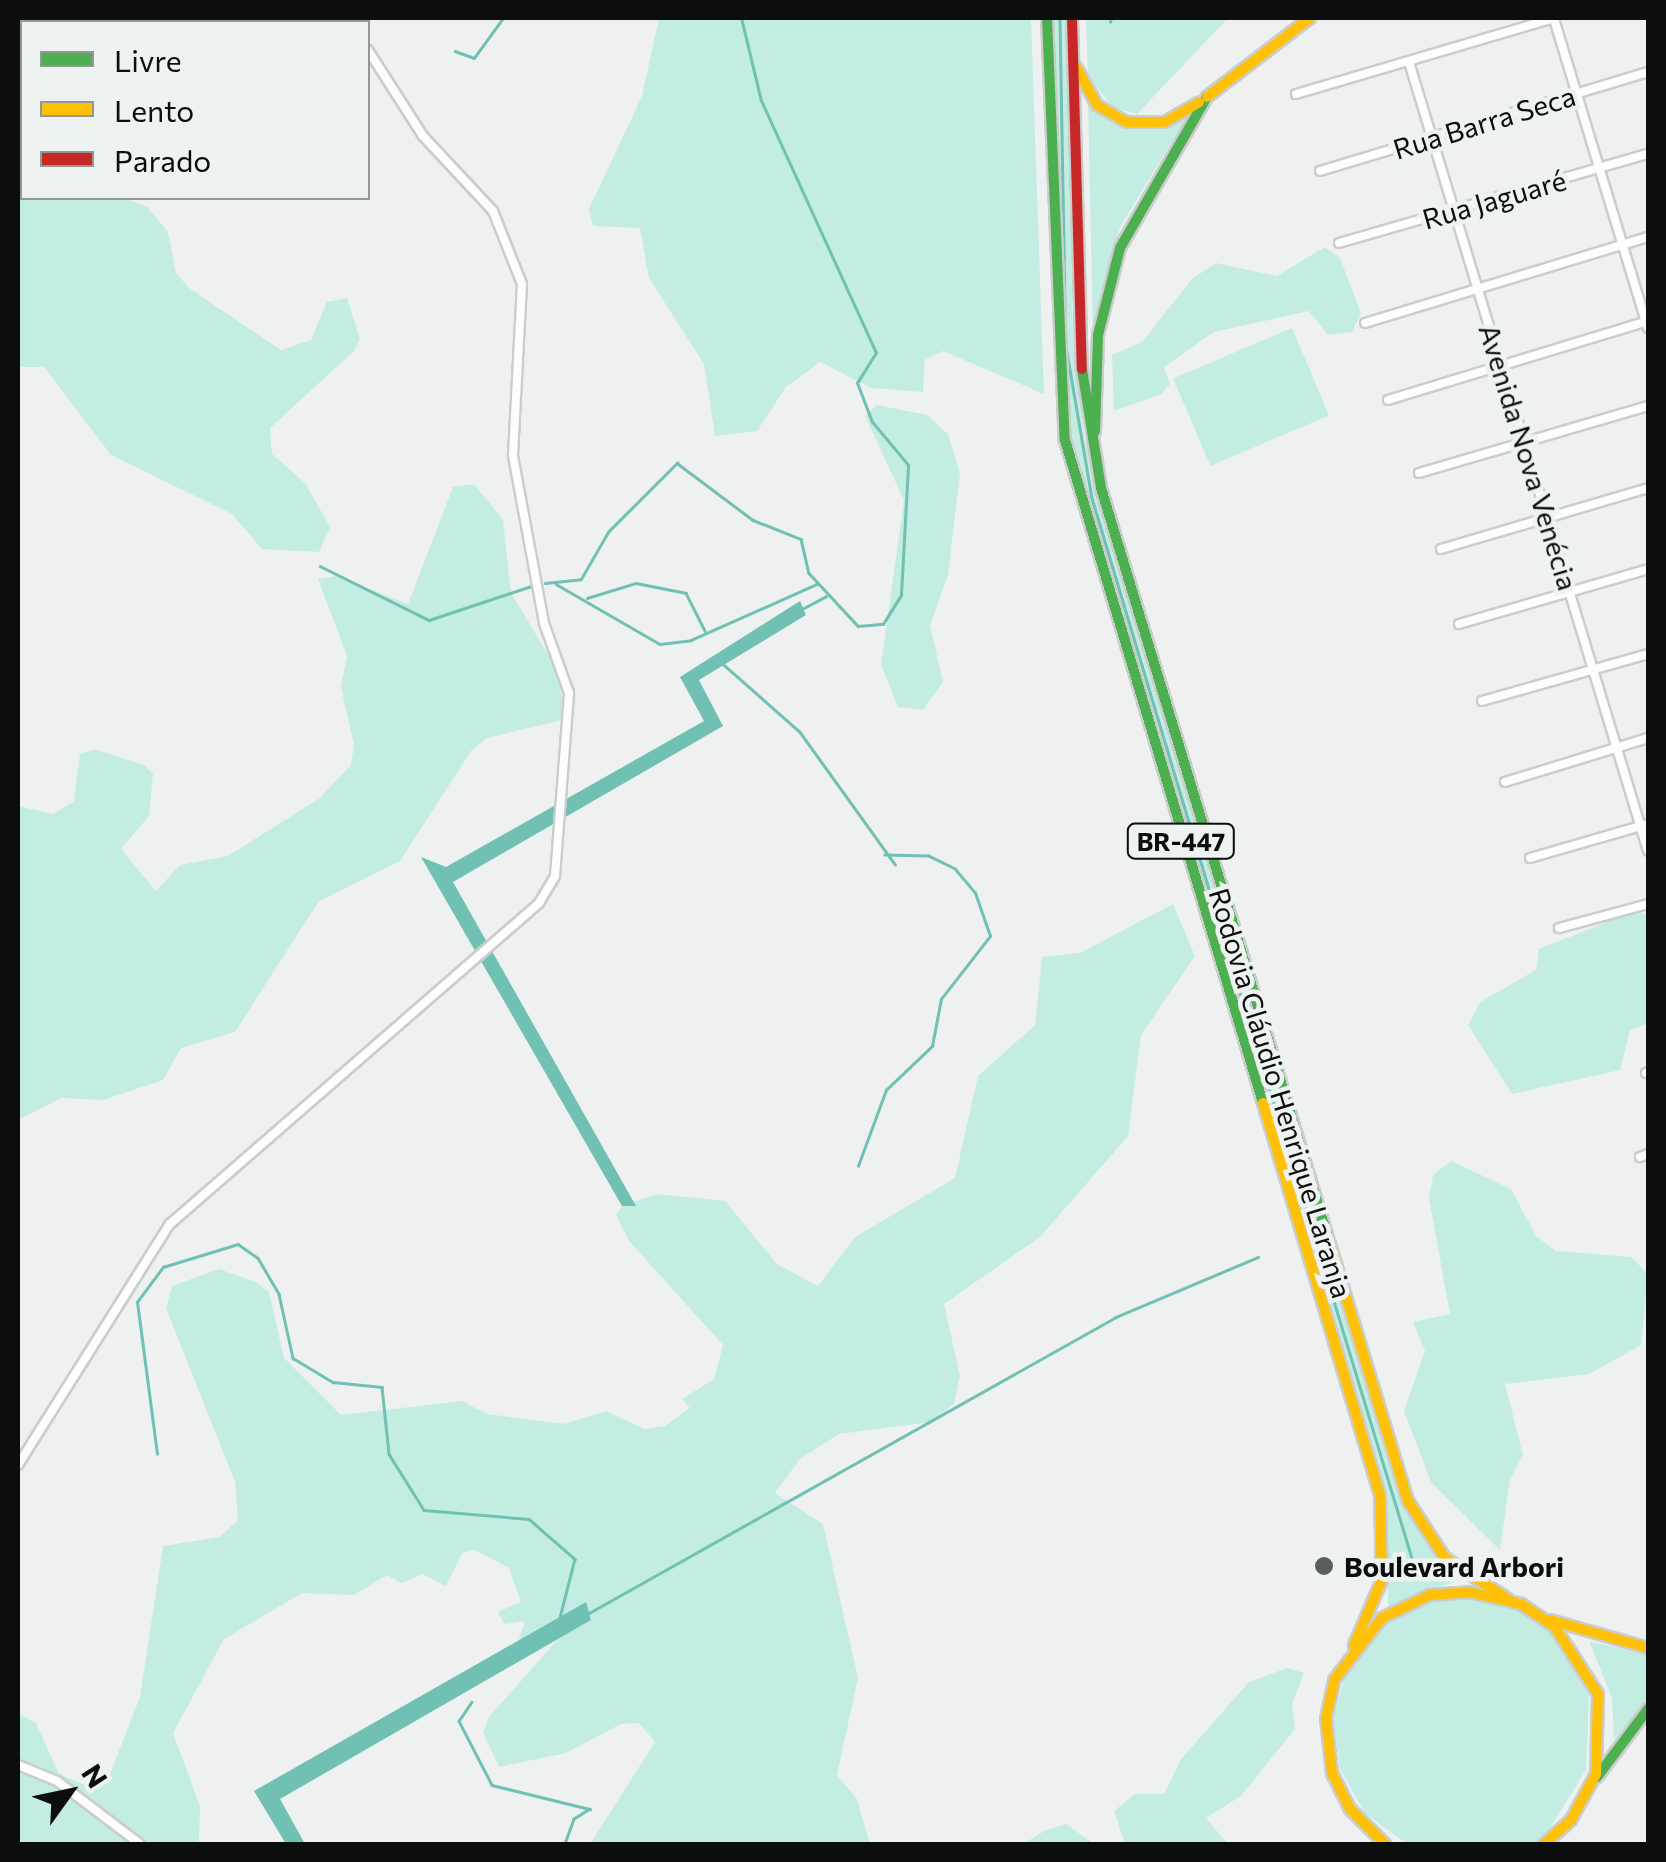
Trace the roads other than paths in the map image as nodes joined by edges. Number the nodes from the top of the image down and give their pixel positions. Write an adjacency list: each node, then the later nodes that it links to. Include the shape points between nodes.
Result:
1 (1047, 18): 49 (main road, Rodovia Cláudio Henrique Laranja / BR-447, via 1055,358 1068,454 1380,1496 1384,1566)
2 (1072, 18): 6 (main road, Rodovia Cláudio Henrique Laranja / BR-447)
3 (1310, 18): 11 (main road)
4 (1556, 18): 7 (street); 10 (street)
5 (370, 53): 46 (street, via 423,136 493,211 522,284 514,455 569,726 551,887 170,1224)
6 (1073, 58): 11 (main road, via 1091,98 1127,122 1165,122); 29 (main road, Rodovia Cláudio Henrique Laranja / BR-447, via 1082,383)
7 (1409, 62): 9 (street); 12 (street, Avenida Nova Venécia)
8 (1648, 72): 10 (street, Rua Barra Seca)
9 (1296, 94)
10 (1576, 94): 12 (street, Rua Barra Seca); 14 (street)
11 (1206, 97): 29 (main road, via 1147,187 1107,291 1094,402)
12 (1432, 138): 15 (street, Rua Barra Seca); 16 (street, Avenida Nova Venécia)
13 (1648, 154): 14 (street, Rua Jaguaré)
14 (1599, 168): 16 (street, Rua Jaguaré); 19 (street)
15 (1320, 171)
16 (1455, 210): 18 (street, Rua Jaguaré); 20 (street, Avenida Nova Venécia)
17 (1648, 237): 19 (street)
18 (1339, 243)
19 (1623, 245): 20 (street); 22 (street)
20 (1479, 290): 21 (street); 23 (street, Avenida Nova Venécia)
21 (1365, 322)
22 (1648, 324): 23 (street)
23 (1504, 366): 24 (street); 26 (street, Avenida Nova Venécia)
24 (1388, 400)
25 (1648, 406): 26 (street)
26 (1526, 442): 27 (street); 30 (street, Avenida Nova Venécia)
27 (1420, 473)
28 (1648, 488): 30 (street)
29 (1108, 513): 47 (main road, Rodovia Cláudio Henrique Laranja / BR-447, via 1408,1501 1446,1558)
30 (1548, 518): 31 (street); 33 (street, Avenida Nova Venécia)
31 (1441, 550)
32 (1648, 569): 33 (street)
33 (1569, 592): 34 (street); 36 (street, Avenida Nova Venécia)
34 (1459, 624)
35 (1648, 654): 36 (street)
36 (1593, 670): 37 (street); 39 (street, Avenida Nova Venécia)
37 (1482, 701)
38 (1648, 738): 39 (street)
39 (1617, 748): 40 (street); 41 (street, Avenida Nova Venécia)
40 (1504, 782)
41 (1644, 825): 42 (street, Avenida Nova Venécia); 43 (street)
42 (1648, 851)
43 (1530, 858)
44 (1648, 904): 45 (street)
45 (1560, 928)
46 (18, 1465)
47 (1508, 1599): 48 (main road, BR-447); 49 (main road, BR-447, via 1456,1592 1417,1599)
48 (1544, 1617): 50 (main road); 53 (main road, BR-447, via 1573,1645 1598,1694 1603,1734)
49 (1354, 1645): 56 (main road, BR-447, via 1330,1692 1326,1746 1343,1798)
50 (1648, 1648)
51 (1648, 1709): 53 (main road)
52 (18, 1766): 55 (street, via 72,1791)
53 (1592, 1786): 54 (main road, BR-447)
54 (1555, 1840): 57 (main road, BR-447)
55 (140, 1844)
56 (1385, 1844)
57 (1544, 1844)

